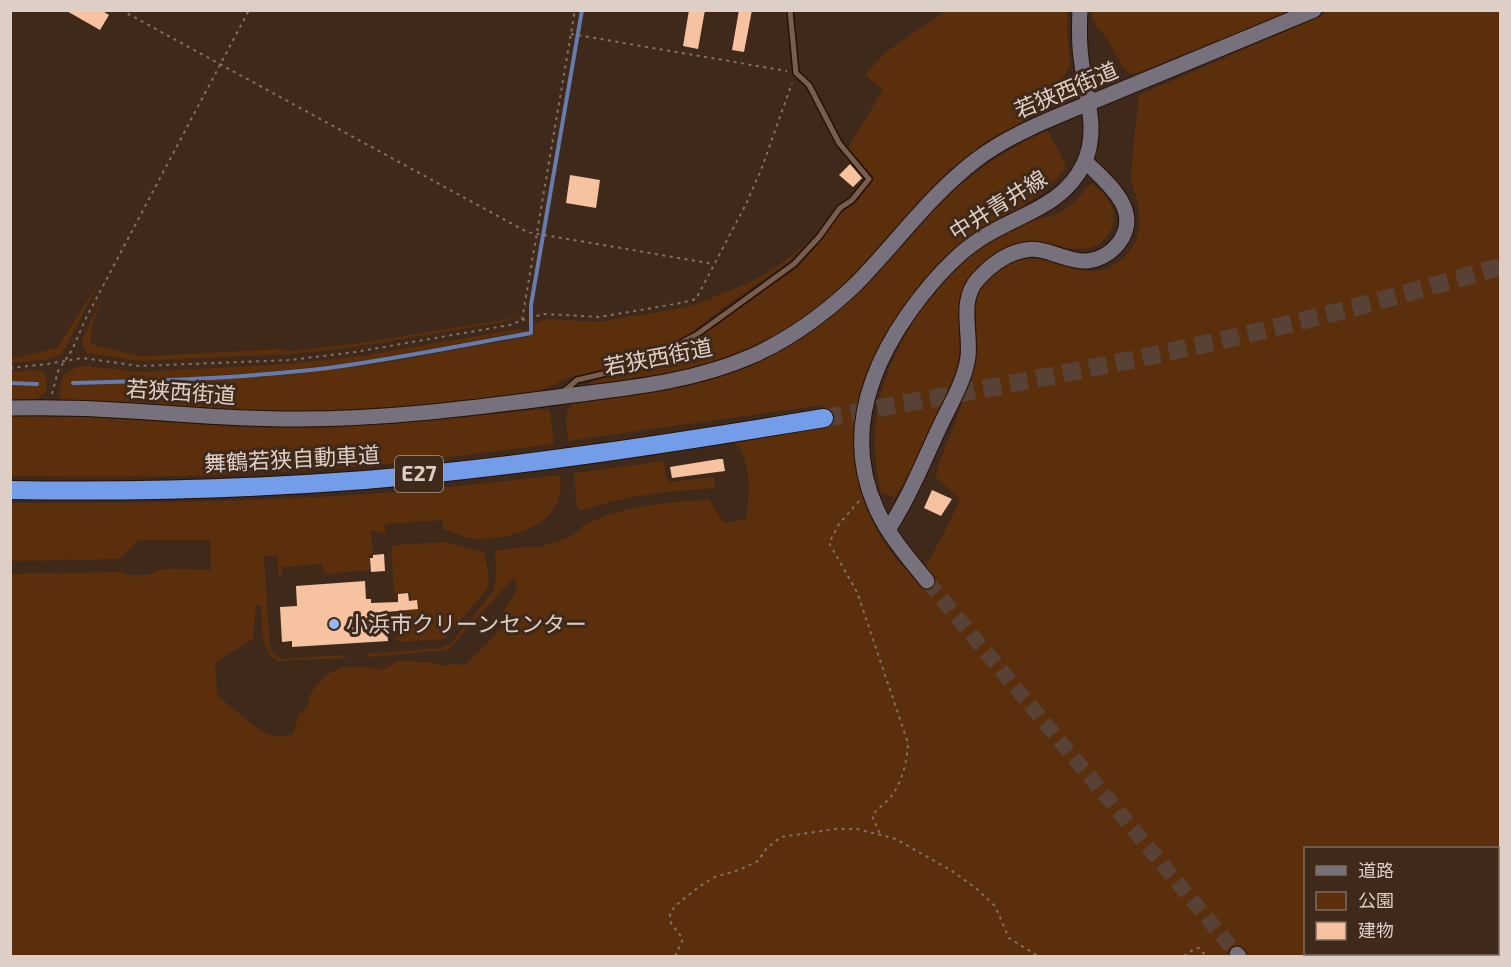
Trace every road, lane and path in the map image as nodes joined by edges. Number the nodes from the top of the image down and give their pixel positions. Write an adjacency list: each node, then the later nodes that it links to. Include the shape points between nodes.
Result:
1 (121, 10): 8 (path)
2 (249, 10): 8 (path)
3 (575, 10): 7 (path)
4 (790, 10): 9 (lane)
5 (1080, 10): 10 (street, 中井青井線, via 1079,36)
6 (1314, 10): 10 (street, 若狭西街道)
7 (571, 34): 9 (path); 12 (path)
8 (220, 63): 12 (path); 15 (path)
9 (796, 73): 13 (path, via 761,170); 17 (lane, via 810,85 839,143 869,179 794,264 696,335 659,354 577,380)
10 (1088, 104): 11 (street, 中井青井線, via 1090,142); 17 (street, 若狭西街道, via 1013,137 978,158 937,194 846,293 792,335 750,357 704,374)
11 (1085, 161): 22 (street, 中井青井線, via 1077,177 1047,204 960,253 898,330 870,384 865,408 862,453); 23 (street, via 1108,183 1126,209 1124,235 1111,251 1088,261 1039,250 1015,252 977,280 966,312 966,368 907,500)
12 (537, 234): 13 (path); 14 (path)
13 (714, 264): 14 (path, via 696,299 599,317 544,314)
14 (522, 320): 15 (path, via 430,339 290,360 140,366 82,358)
15 (65, 361): 16 (path); 19 (path, via 58,371)
16 (10, 368)
17 (556, 397): 19 (street, 若狭西街道, via 415,414 322,419)
18 (10, 408): 19 (street, 若狭西街道)
19 (50, 408)
20 (824, 418): 21 (highway, 舞鶴若狭自動車道 / E27, via 608,452 365,480 201,488)
21 (10, 490)
22 (870, 493): 23 (street, 中井青井線); 25 (path, via 863,495 839,524 829,543 857,592 908,742 899,783 873,816)
23 (888, 530): 24 (street, 中井青井線)
24 (927, 581)
25 (880, 834): 26 (path, via 836,829 781,837 758,861 716,877 680,902 670,914 683,939); 27 (path, via 916,849 977,889 995,906 1009,938)
26 (675, 957)
27 (1038, 957)
28 (1184, 957): 29 (path, via 1199,948)
29 (1206, 957)

